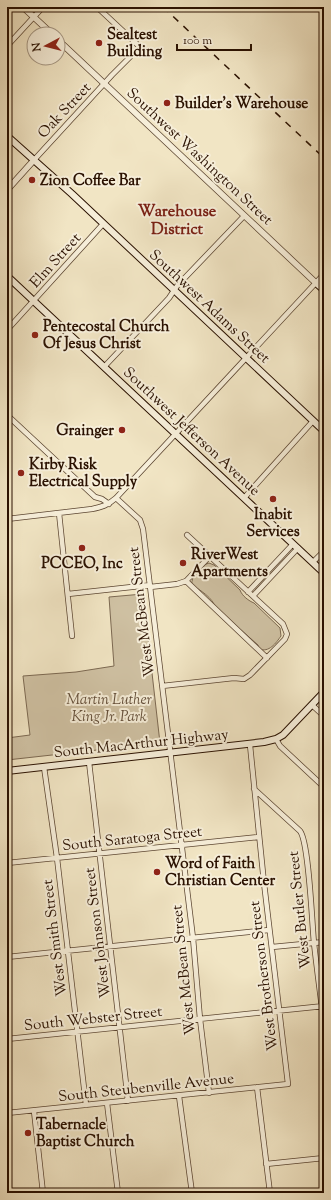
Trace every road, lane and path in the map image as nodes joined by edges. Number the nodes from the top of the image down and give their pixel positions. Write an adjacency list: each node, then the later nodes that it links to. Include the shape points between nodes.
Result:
1 (23, 7): 4 (street)
2 (43, 7): 4 (street)
3 (97, 7): 8 (street, Oak Street, via 140,47)
4 (33, 17): 5 (street); 6 (street)
5 (43, 26)
6 (7, 46)
7 (66, 48): 8 (street, Southwest Washington Street)
8 (104, 84): 10 (street, Oak Street); 12 (street, Southwest Washington Street)
9 (7, 136): 10 (main road, Southwest Adams Street)
10 (34, 160): 11 (street, Oak Street); 13 (main road, Southwest Adams Street)
11 (7, 190)
12 (244, 216): 16 (street, Southwest Washington Street); 18 (street)
13 (103, 224): 18 (main road, Southwest Adams Street); 19 (street, Elm Street)
14 (324, 274): 16 (street)
15 (7, 276): 19 (main road, Southwest Jefferson Avenue)
16 (316, 282): 17 (main road, Southwest Washington Street); 21 (street)
17 (324, 290)
18 (174, 291): 21 (main road, Southwest Adams Street); 22 (street)
19 (34, 301): 20 (street, Elm Street); 22 (main road, Southwest Jefferson Avenue)
20 (7, 330)
21 (245, 358): 24 (main road, Southwest Adams Street); 26 (street)
22 (104, 367): 26 (main road, Southwest Jefferson Avenue)
23 (7, 415): 29 (street, via 95,497)
24 (313, 421): 25 (main road, Southwest Adams Street); 28 (street)
25 (324, 431)
26 (176, 433): 27 (street); 28 (main road, Southwest Jefferson Avenue)
27 (116, 498): 29 (street); 39 (street, West McBean Street, via 140,520 144,529)
28 (244, 498): 33 (main road, Southwest Jefferson Avenue)
29 (109, 504): 30 (street, via 101,508)
30 (59, 513): 31 (street); 41 (street)
31 (7, 519)
32 (187, 535): 35 (street)
33 (295, 546): 36 (main road, Southwest Jefferson Avenue); 40 (street); 42 (street)
34 (324, 551): 36 (street)
35 (210, 556): 38 (street); 40 (street)
36 (313, 562): 37 (main road, Southwest Jefferson Avenue)
37 (324, 573)
38 (186, 581): 39 (street); 44 (street)
39 (150, 586): 41 (street); 45 (street, West McBean Street)
40 (248, 592): 42 (street)
41 (68, 594): 43 (street)
42 (253, 596): 44 (street, via 283,624 287,634)
43 (72, 636)
44 (267, 658): 45 (street, via 244,679)
45 (162, 686): 51 (street, West McBean Street)
46 (324, 692): 47 (main road)
47 (312, 705): 48 (street); 49 (main road)
48 (324, 716)
49 (276, 739): 50 (main road, South MacArthur Highway); 55 (street, via 280,746)
50 (250, 745): 51 (main road, South MacArthur Highway); 56 (street, West Brotherson Street)
51 (170, 753): 52 (main road, South MacArthur Highway); 58 (street, West McBean Street)
52 (89, 762): 53 (main road, South MacArthur Highway); 59 (street, West Johnson Street)
53 (44, 767): 54 (main road, South MacArthur Highway); 60 (street, West Smith Street)
54 (7, 771)
55 (324, 787)
56 (254, 789): 57 (street, West Brotherson Street); 65 (street, West Butler Street, via 303,836 307,855)
57 (259, 837): 58 (street, South Saratoga Street); 62 (street, West Brotherson Street)
58 (181, 844): 59 (street, South Saratoga Street); 63 (street, West McBean Street)
59 (99, 853): 60 (street, South Saratoga Street); 66 (street, West Johnson Street)
60 (57, 858): 61 (street, South Saratoga Street); 68 (street, West Smith Street)
61 (7, 863)
62 (269, 930): 63 (street); 67 (street, West Brotherson Street)
63 (193, 938): 66 (street); 72 (street, West McBean Street)
64 (324, 942): 65 (street)
65 (314, 943): 67 (street); 70 (street, West Butler Street)
66 (110, 947): 68 (street); 74 (street, West Johnson Street)
67 (272, 947): 71 (street, West Brotherson Street)
68 (67, 951): 69 (street); 75 (street, West Smith Street)
69 (7, 957)
70 (323, 1006): 71 (street, South Webster Street); 73 (street, West Butler Street)
71 (278, 1011): 72 (street, South Webster Street); 77 (street, West Brotherson Street)
72 (200, 1019): 74 (street, South Webster Street); 79 (street, West McBean Street)
73 (324, 1026)
74 (120, 1028): 75 (street, South Webster Street); 81 (street, West Johnson Street)
75 (77, 1032): 76 (street, South Webster Street); 83 (street, West Smith Street)
76 (7, 1039)
77 (288, 1084): 78 (street, South Steubenville Avenue)
78 (257, 1087): 79 (street, South Steubenville Avenue); 87 (street)
79 (209, 1092): 80 (street, South Steubenville Avenue)
80 (179, 1096): 81 (street, South Steubenville Avenue); 90 (street)
81 (128, 1101): 82 (street, South Steubenville Avenue)
82 (107, 1104): 83 (street, South Steubenville Avenue); 89 (street)
83 (86, 1106): 84 (street, South Steubenville Avenue)
84 (34, 1111): 85 (street, South Steubenville Avenue); 88 (street)
85 (7, 1113)
86 (324, 1158): 87 (street)
87 (266, 1164): 91 (street)
88 (43, 1193)
89 (118, 1193)
90 (192, 1193)
91 (270, 1193)

